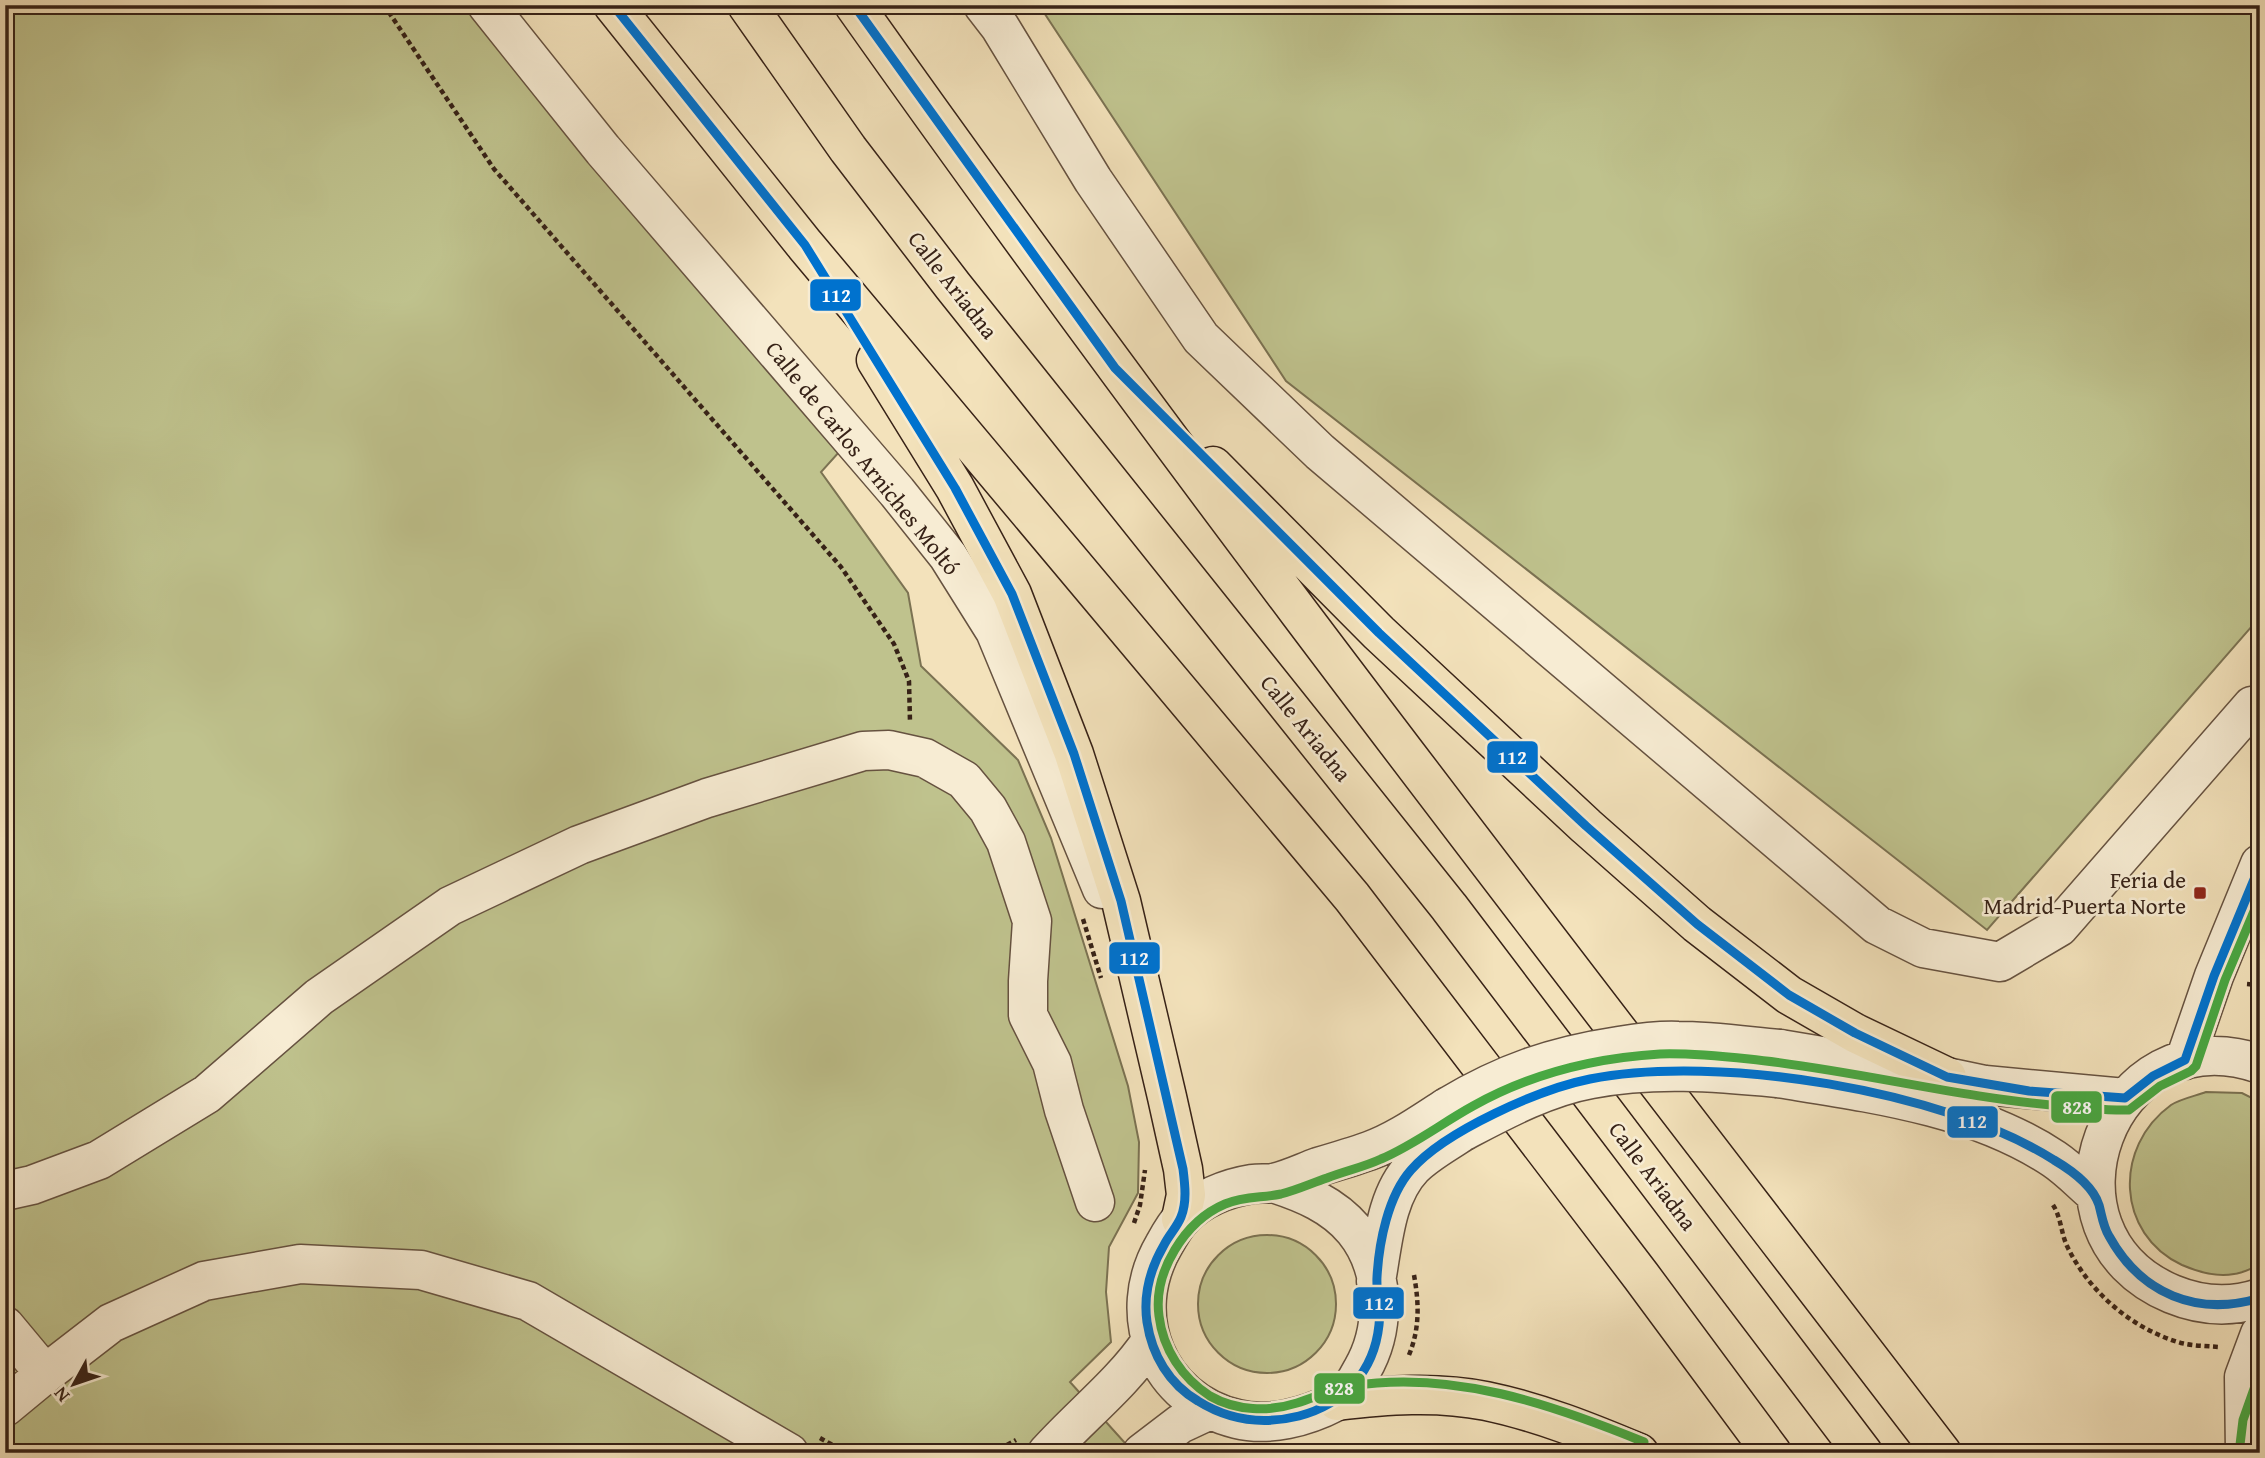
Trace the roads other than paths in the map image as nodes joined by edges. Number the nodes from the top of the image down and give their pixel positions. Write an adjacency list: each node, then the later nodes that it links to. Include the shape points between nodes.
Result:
1 (487, 5): 14 (street, Calle de Carlos Arniches Moltó, via 603,150 897,492 948,556 995,631 1111,913)
2 (613, 5): 6 (highway)
3 (747, 5): 37 (highway, Calle Ariadna, via 848,149 953,286 1449,907)
4 (854, 5): 7 (highway)
5 (984, 5): 8 (street, via 1093,180 1201,338 1320,452 1877,925 1923,948 2000,962 2059,927)
6 (805, 245): 14 (highway, via 956,488 1012,594 1074,754 1121,901); 36 (highway, via 1352,897)
7 (1115, 368): 13 (highway, via 1379,633 1697,924 1788,995); 38 (highway)
8 (2257, 705)
9 (2260, 864): 10 (street)
10 (2185, 1060): 12 (street, via 2215,1056); 15 (street, via 2142,1082)
11 (1779, 1064): 13 (street); 16 (street, bridge, via 1677,1040 1574,1053 1474,1090); 19 (street, via 1974,1121 2013,1137 2054,1160)
12 (2260, 1064)
13 (1947, 1077): 15 (street, via 2018,1089)
14 (1167, 1097): 21 (highway, via 1183,1169)
15 (2126, 1098): 19 (street, via 2106,1127 2096,1159)
16 (1455, 1119): 17 (street); 22 (street, via 1436,1149 1412,1168 1392,1203)
17 (1273, 1183): 21 (street, via 1231,1188); 22 (street, via 1327,1206 1354,1231 1368,1253)
18 (5, 1191): 20 (street, via 99,1160 207,1094 318,998 450,906 579,845 707,799 863,751 889,750 925,758 964,780 988,809 1006,842 1032,921 1028,1015 1052,1063)
19 (2095, 1194): 23 (street, via 2105,1230 2125,1262 2154,1286 2189,1301 2220,1306)
20 (1095, 1202)
21 (1181, 1219): 26 (street, via 1155,1260 1147,1287)
22 (1376, 1281): 29 (street, via 1378,1331 1368,1361)
23 (2260, 1298)
24 (5, 1326): 28 (street)
25 (2260, 1334): 27 (street)
26 (1151, 1341): 31 (street, via 1164,1369 1184,1393); 32 (street, via 1118,1384)
27 (2234, 1362): 39 (street); 40 (street)
28 (45, 1374): 30 (street); 33 (street, via 111,1324 204,1282 300,1264 421,1270 528,1301)
29 (1337, 1401): 31 (street, via 1270,1422 1239,1420); 35 (highway, via 1414,1394 1484,1400)
30 (5, 1408)
31 (1210, 1410): 34 (street, via 1180,1424)
32 (1040, 1444)
33 (802, 1449)
34 (1142, 1453)
35 (1639, 1453)
36 (1772, 1453)
37 (1863, 1453)
38 (1942, 1453)
39 (2227, 1453)
40 (2245, 1453)

